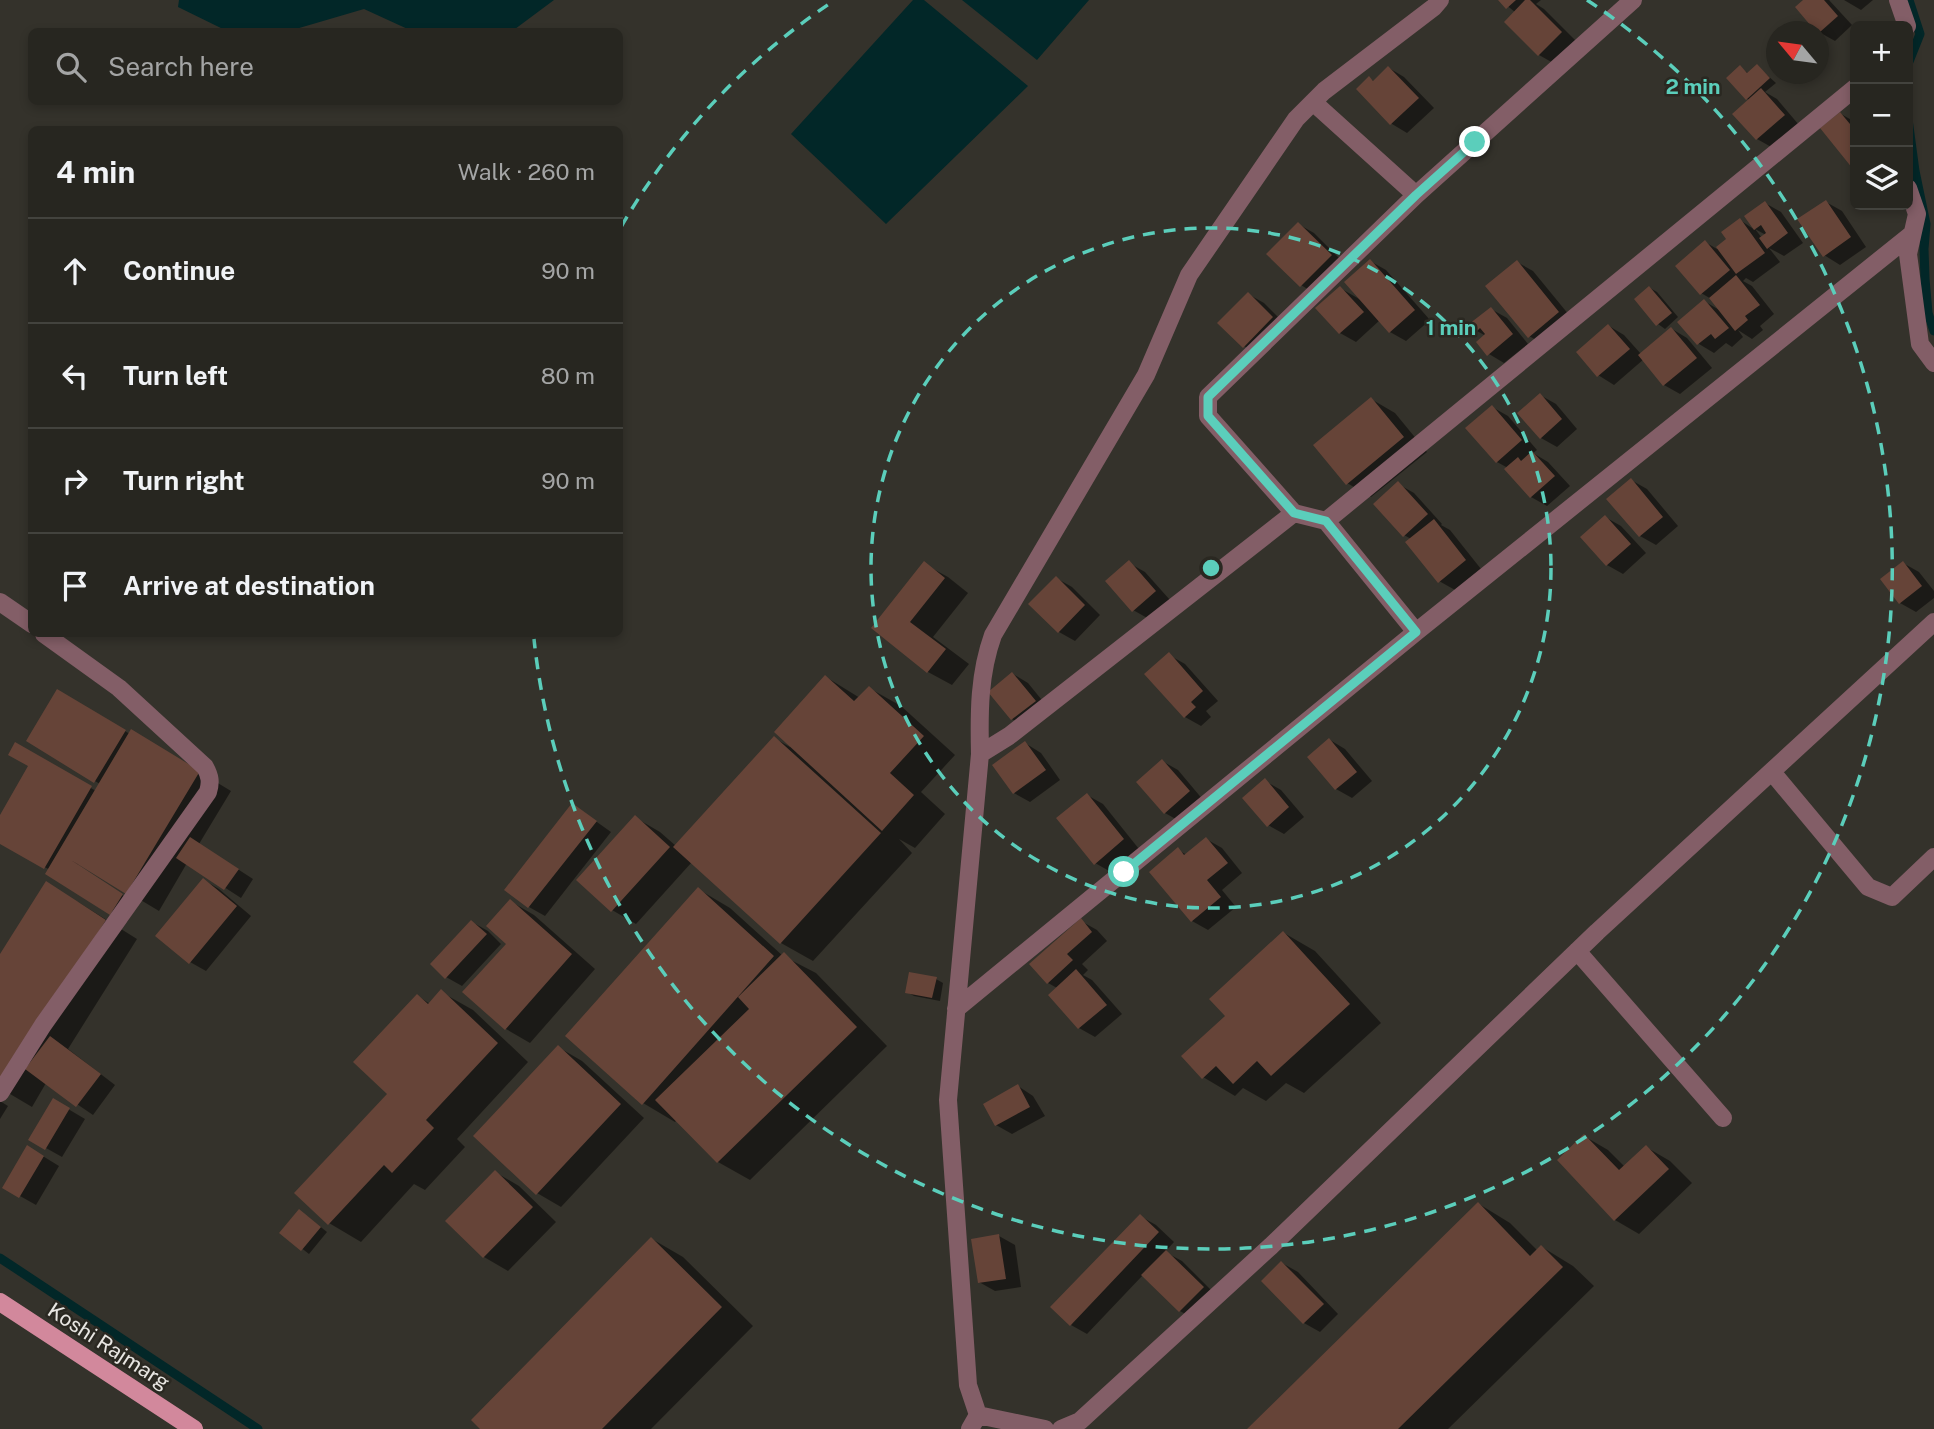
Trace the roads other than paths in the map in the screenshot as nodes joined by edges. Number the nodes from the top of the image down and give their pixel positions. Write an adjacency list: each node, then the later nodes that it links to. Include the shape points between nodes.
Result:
1 (1440, 0): 6 (street)
2 (1633, 0): 7 (street)
3 (1898, 0): 4 (street)
4 (1906, 21)
5 (1850, 92): 12 (street)
6 (1313, 102): 7 (street); 18 (street, via 1296,119 1189,275 1146,375 993,635 984,660 979,703)
7 (1416, 195): 11 (street, via 1208,397 1208,416)
8 (1913, 202): 9 (street, via 1917,214)
9 (1912, 234): 10 (street, via 1908,254 1920,344); 16 (street)
10 (1934, 363)
11 (1294, 513): 12 (street); 18 (street)
12 (1326, 521): 16 (street)
13 (0, 602): 14 (street)
14 (28, 621)
15 (1934, 622): 19 (street)
16 (1416, 632): 22 (street)
17 (48, 637): 23 (street, via 119,688 205,767 210,784)
18 (981, 754): 22 (street)
19 (1772, 772): 20 (street, via 1868,887 1892,897); 21 (street)
20 (1934, 858)
21 (1577, 951): 24 (street); 29 (street, via 1271,1246 1080,1421)
22 (956, 1009): 26 (street, via 948,1100)
23 (0, 1093)
24 (1723, 1118)
25 (0, 1301): 27 (main road, Koshi Rajmarg)
26 (974, 1422): 28 (street)
27 (194, 1429)
28 (1045, 1429)
29 (1061, 1429)

